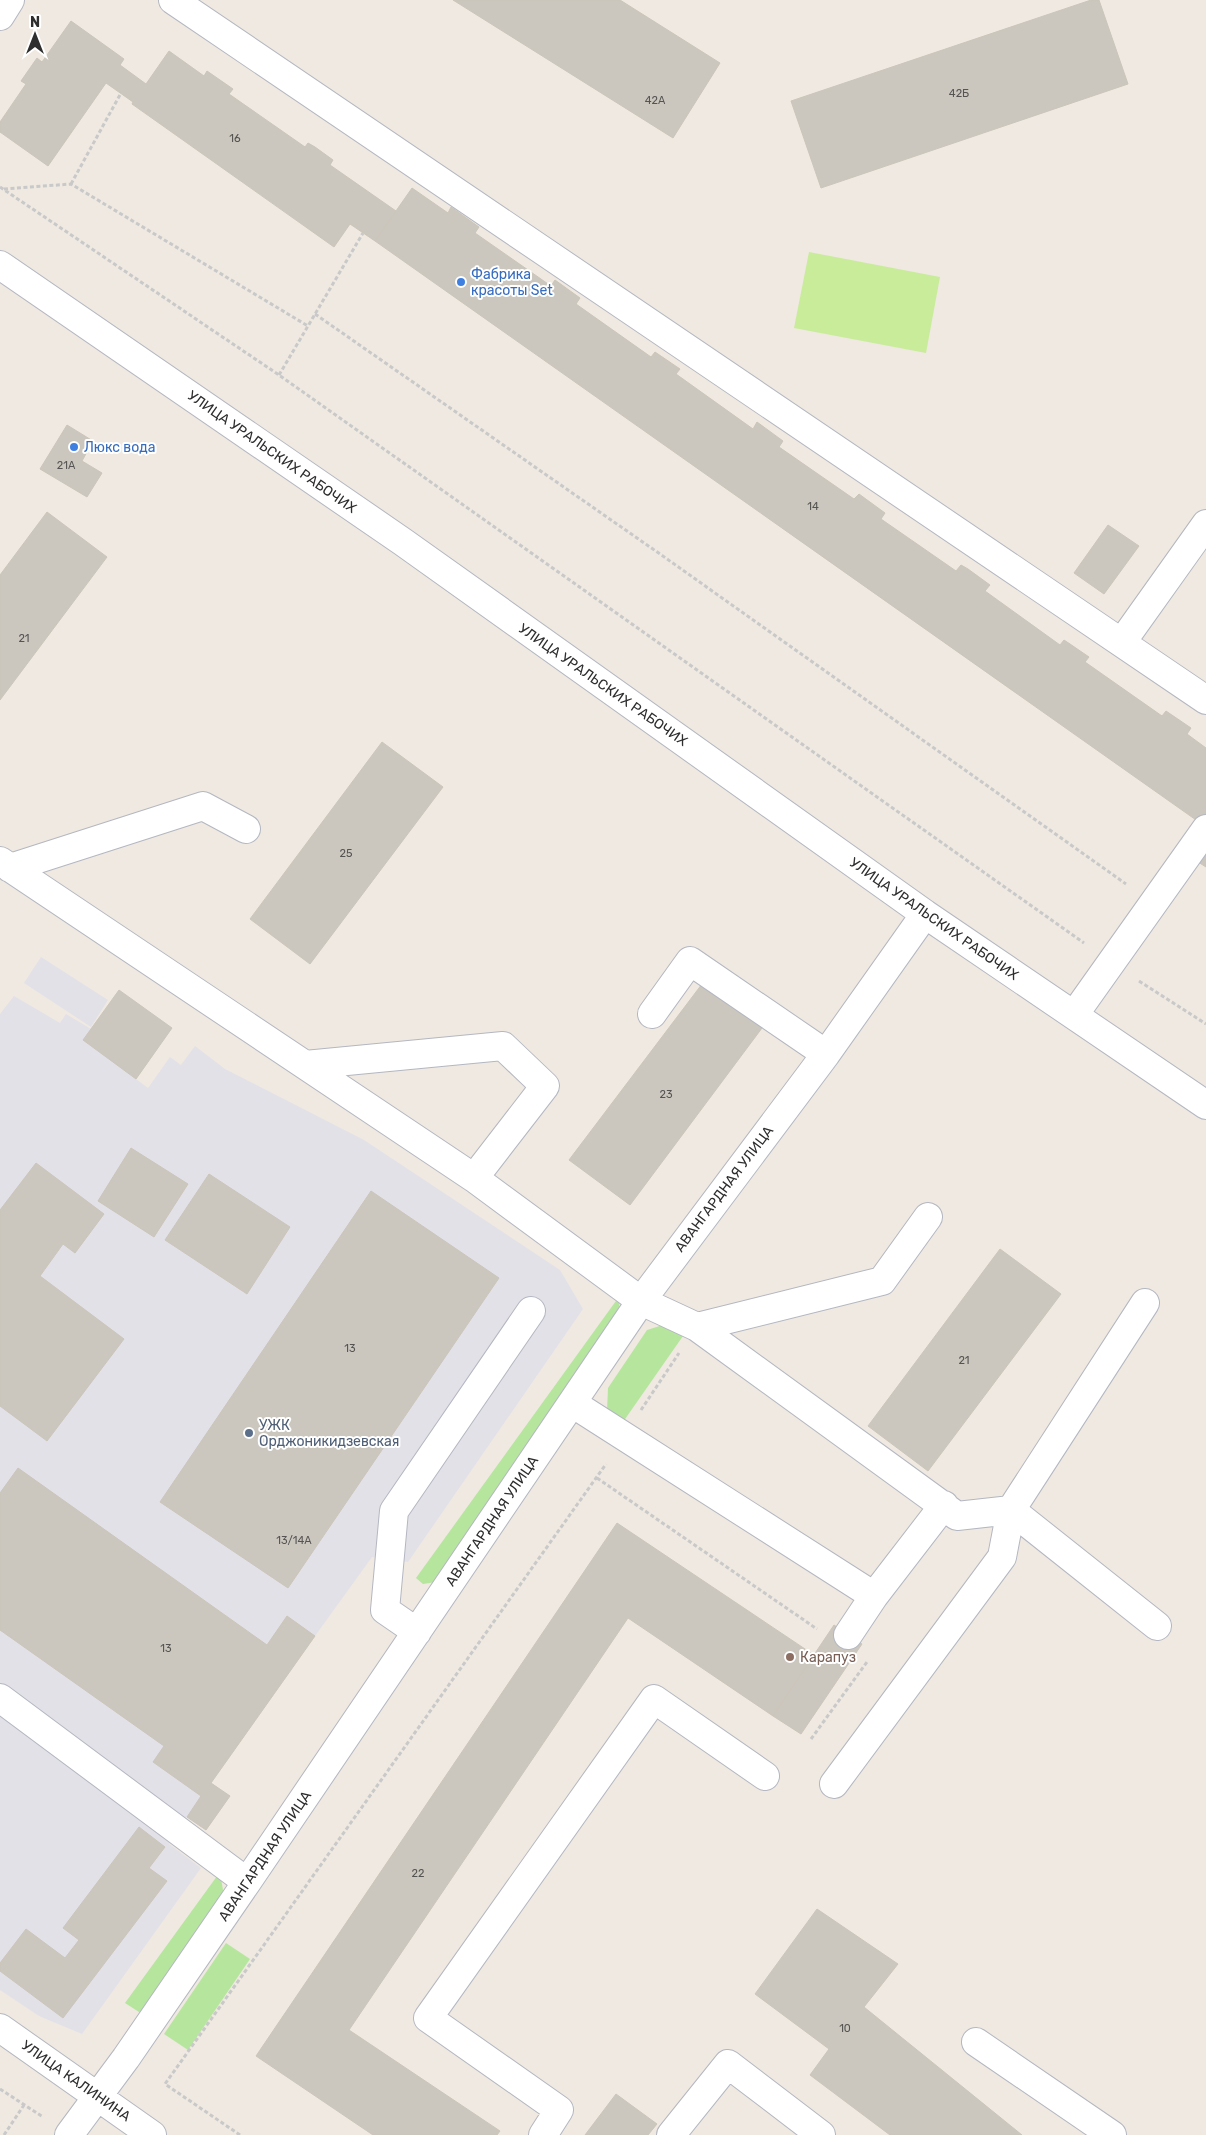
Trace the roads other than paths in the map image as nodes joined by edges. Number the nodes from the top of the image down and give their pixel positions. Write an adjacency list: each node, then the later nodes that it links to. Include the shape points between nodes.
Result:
1 (10, 0): 3 (street)
2 (173, 0): 6 (street)
3 (0, 16)
4 (0, 265): 11 (street, УЛИЦА УРАЛЬСКИХ РАБОЧИХ, via 403,542)
5 (1206, 524): 6 (street)
6 (1122, 642): 7 (street)
7 (1206, 700)
8 (246, 829): 10 (street, via 203,806)
9 (1206, 829): 13 (street)
10 (5, 865): 15 (street)
11 (925, 914): 13 (street, УЛИЦА УРАЛЬСКИХ РАБОЧИХ); 14 (street, АВАНГАРДНАЯ УЛИЦА)
12 (652, 1014): 14 (street, via 690,961)
13 (1074, 1015): 16 (street, УЛИЦА УРАЛЬСКИХ РАБОЧИХ)
14 (826, 1054): 19 (street, АВАНГАРДНАЯ УЛИЦА)
15 (305, 1065): 17 (street); 17 (street, via 503,1046 545,1086)
16 (1206, 1106)
17 (474, 1178): 19 (street)
18 (928, 1217): 22 (street, via 882,1281)
19 (641, 1301): 22 (street); 23 (street, АВАНГАРДНАЯ УЛИЦА)
20 (1145, 1303): 25 (street)
21 (531, 1311): 28 (street, via 394,1511 385,1610)
22 (690, 1336): 24 (street)
23 (572, 1403): 26 (street); 28 (street, АВАНГАРДНАЯ УЛИЦА)
24 (944, 1505): 25 (street, via 957,1516); 26 (street)
25 (1012, 1510): 27 (street); 32 (street, via 1002,1557)
26 (874, 1596): 29 (street)
27 (1157, 1626)
28 (417, 1632): 33 (street, АВАНГАРДНАЯ УЛИЦА)
29 (849, 1633)
30 (0, 1698): 33 (street)
31 (765, 1776): 39 (street, via 654,1699 428,2018 559,2110)
32 (834, 1784)
33 (247, 1882): 36 (street, АВАНГАРДНАЯ УЛИЦА)
34 (0, 2028): 36 (street, УЛИЦА КАЛИНИНА)
35 (976, 2042): 42 (street)
36 (97, 2096): 37 (street, АВАНГАРДНАЯ УЛИЦА); 38 (street, УЛИЦА КАЛИНИНА)
37 (69, 2134)
38 (152, 2135)
39 (543, 2135)
40 (671, 2135): 41 (street, via 728,2064)
41 (822, 2135)
42 (1112, 2135)

